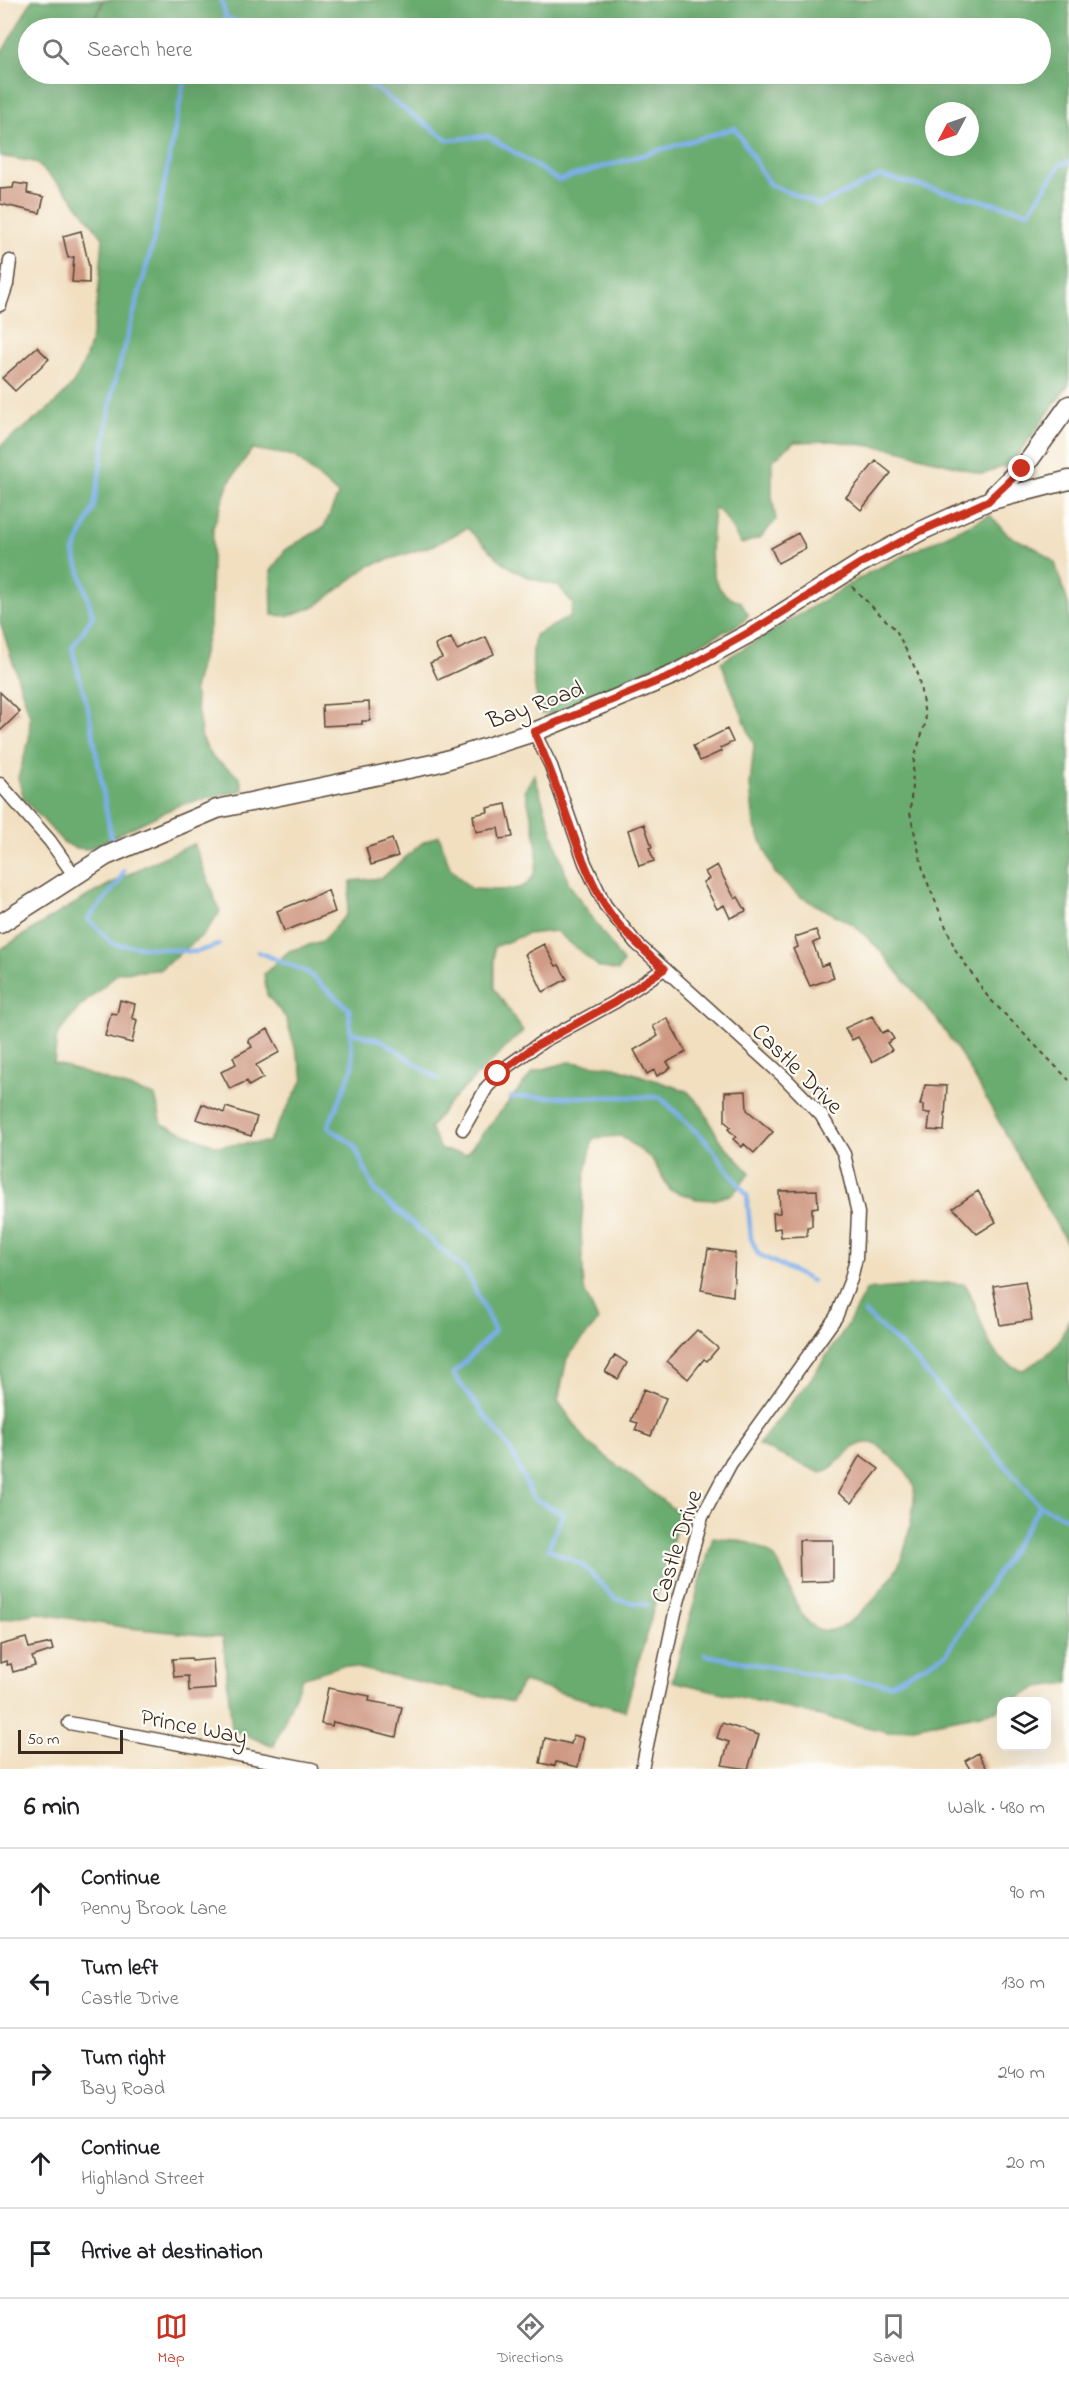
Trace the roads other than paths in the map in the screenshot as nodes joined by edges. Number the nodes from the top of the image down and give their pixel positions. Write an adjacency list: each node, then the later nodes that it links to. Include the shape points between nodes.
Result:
1 (10, 261): 2 (street)
2 (0, 305)
3 (1069, 405): 5 (main road, via 1030,459)
4 (1069, 480): 5 (main road, Bay Road)
5 (988, 501): 6 (main road, Bay Road, via 921,531 675,674)
6 (534, 732): 8 (main road, Bay Road, via 437,763 217,809 145,838); 10 (street, Castle Drive, via 605,905)
7 (0, 784): 8 (street)
8 (74, 875): 9 (main road, Bay Road)
9 (0, 924)
10 (664, 969): 11 (street, via 509,1065 487,1087); 14 (street, Castle Drive, via 821,1115 850,1172 858,1236 851,1279 836,1317 731,1463 702,1517 675,1613)
11 (463, 1129)
12 (69, 1723): 13 (street, Prince Way)
13 (312, 1769)
14 (642, 1769)

